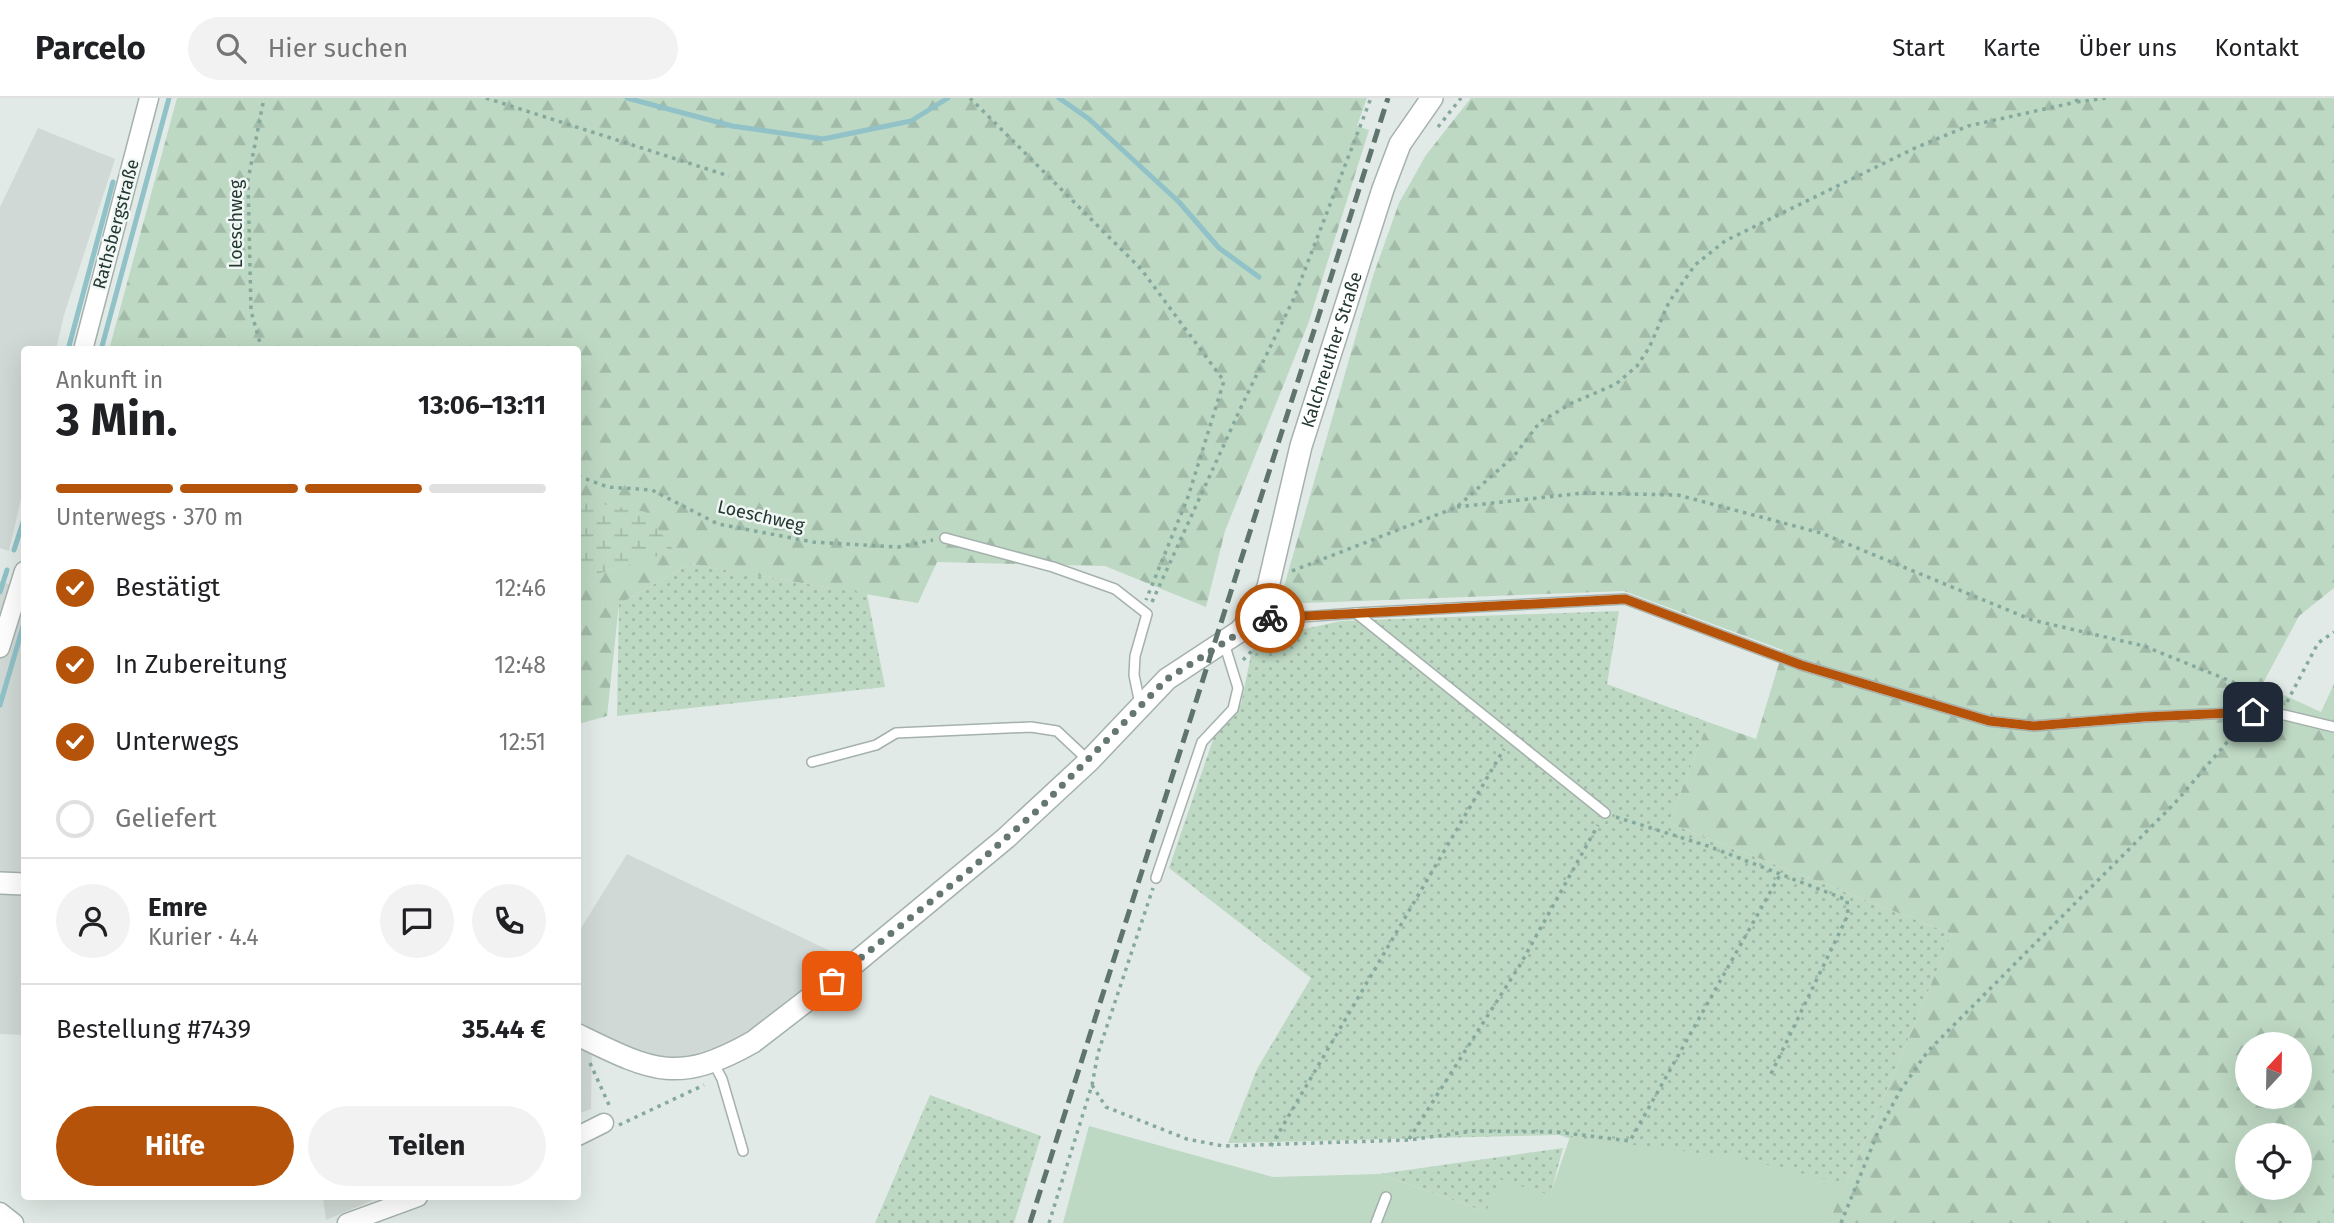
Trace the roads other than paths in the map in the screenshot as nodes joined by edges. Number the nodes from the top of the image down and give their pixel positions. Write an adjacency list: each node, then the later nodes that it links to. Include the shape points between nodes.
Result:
1 (149, 98): 3 (street, Rathsbergstraße)
2 (1432, 98): 7 (street, Kalchreuther Straße, via 1400,144 1382,189 1291,484)
3 (84, 346)
4 (945, 538): 10 (lane, via 1115,589 1145,612 1134,675)
5 (21, 581): 9 (street)
6 (1356, 612): 7 (lane); 11 (lane, via 1625,599 1801,665 1989,721 2034,726 2253,712); 14 (lane)
7 (1265, 616): 8 (street, Kalchreuther Straße)
8 (1224, 643): 10 (street, Kalchreuther Straße, via 1178,671); 15 (lane, via 1238,688 1233,709 1202,742)
9 (0, 648)
10 (1141, 705): 12 (street, Kalchreuther Straße)
11 (2334, 727)
12 (1089, 761): 13 (lane, via 1057,731 1031,727 896,733 876,745); 19 (street, Kalchreuther Straße, via 971,869 869,951 753,1041)
13 (812, 762)
14 (1605, 813)
15 (1156, 878)
16 (0, 883): 17 (street)
17 (21, 884)
18 (584, 1038): 19 (street, Kalchreuther Straße, via 637,1063 662,1069 684,1070)
19 (713, 1062): 22 (lane)
20 (611, 1124): 21 (street)
21 (581, 1135)
22 (743, 1150)
23 (1386, 1197): 28 (lane)
24 (410, 1200): 27 (street)
25 (0, 1212): 26 (street)
26 (14, 1223)
27 (347, 1223)
28 (1376, 1223)

